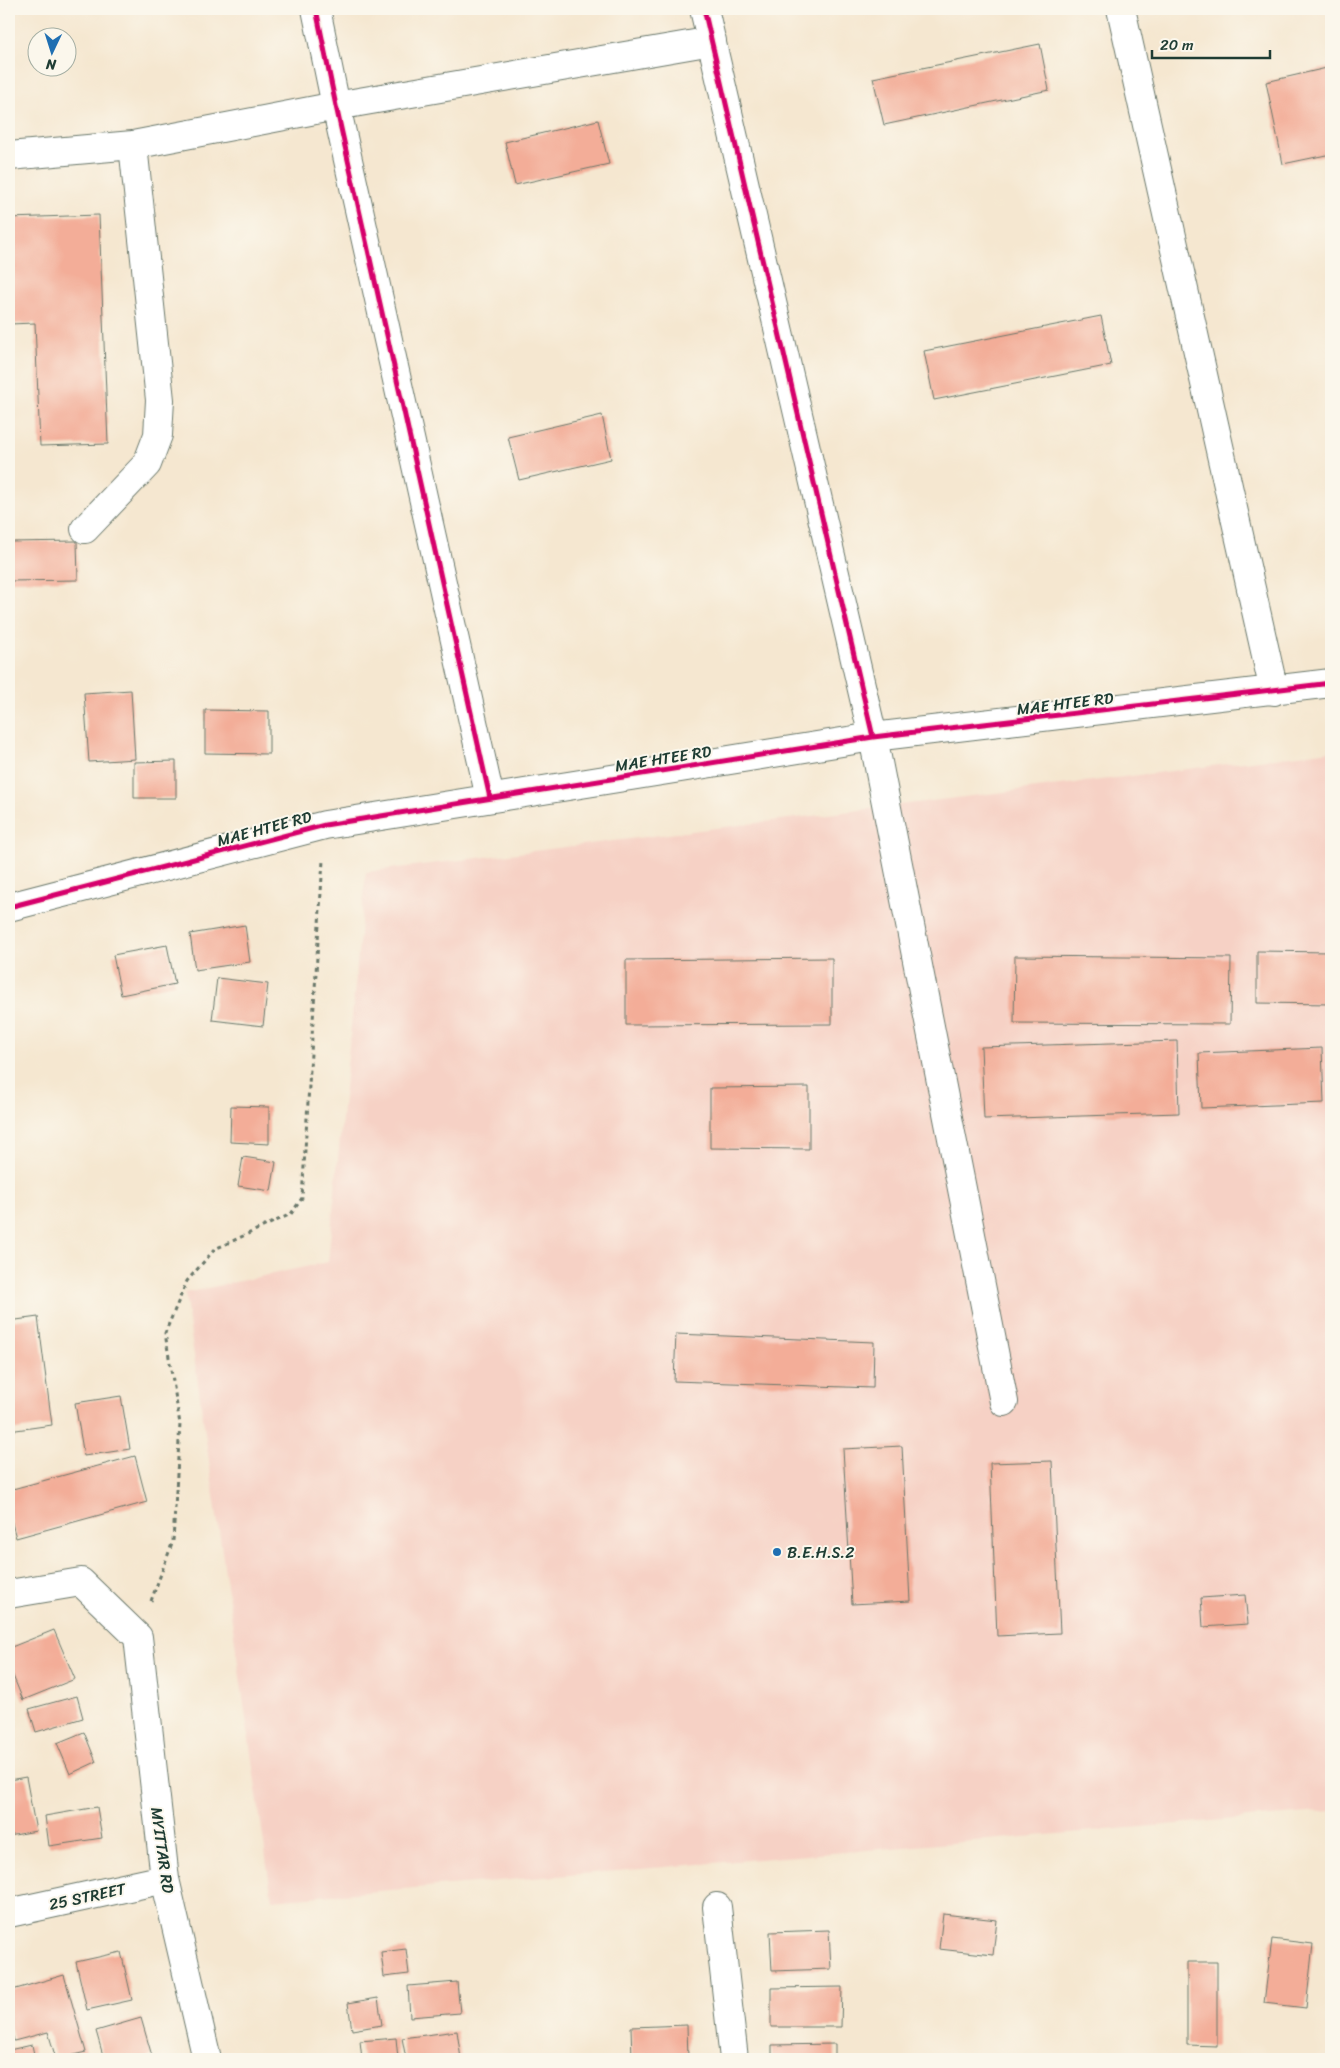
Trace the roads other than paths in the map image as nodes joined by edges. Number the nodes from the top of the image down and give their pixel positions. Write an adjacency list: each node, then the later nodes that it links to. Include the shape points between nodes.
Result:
1 (316, 9): 5 (street)
2 (704, 9): 4 (street)
3 (1121, 9): 10 (street)
4 (712, 41): 5 (street); 11 (street)
5 (336, 106): 6 (street); 12 (street)
6 (133, 145): 7 (street); 8 (street, via 160,400 158,435 147,464)
7 (9, 156)
8 (85, 529)
9 (1331, 684): 10 (street, MAE HTEE RD)
10 (1274, 692): 11 (street, MAE HTEE RD)
11 (874, 737): 12 (street, MAE HTEE RD); 14 (street)
12 (490, 798): 13 (street, MAE HTEE RD, via 325,825)
13 (9, 907)
14 (1004, 1402)
15 (9, 1594): 16 (street, MYITTAR RD, via 81,1582 138,1637)
16 (165, 1879): 18 (street, 25 STREET); 19 (street, MYITTAR RD)
17 (716, 1907): 20 (street)
18 (9, 1913)
19 (207, 2059)
20 (734, 2059)

